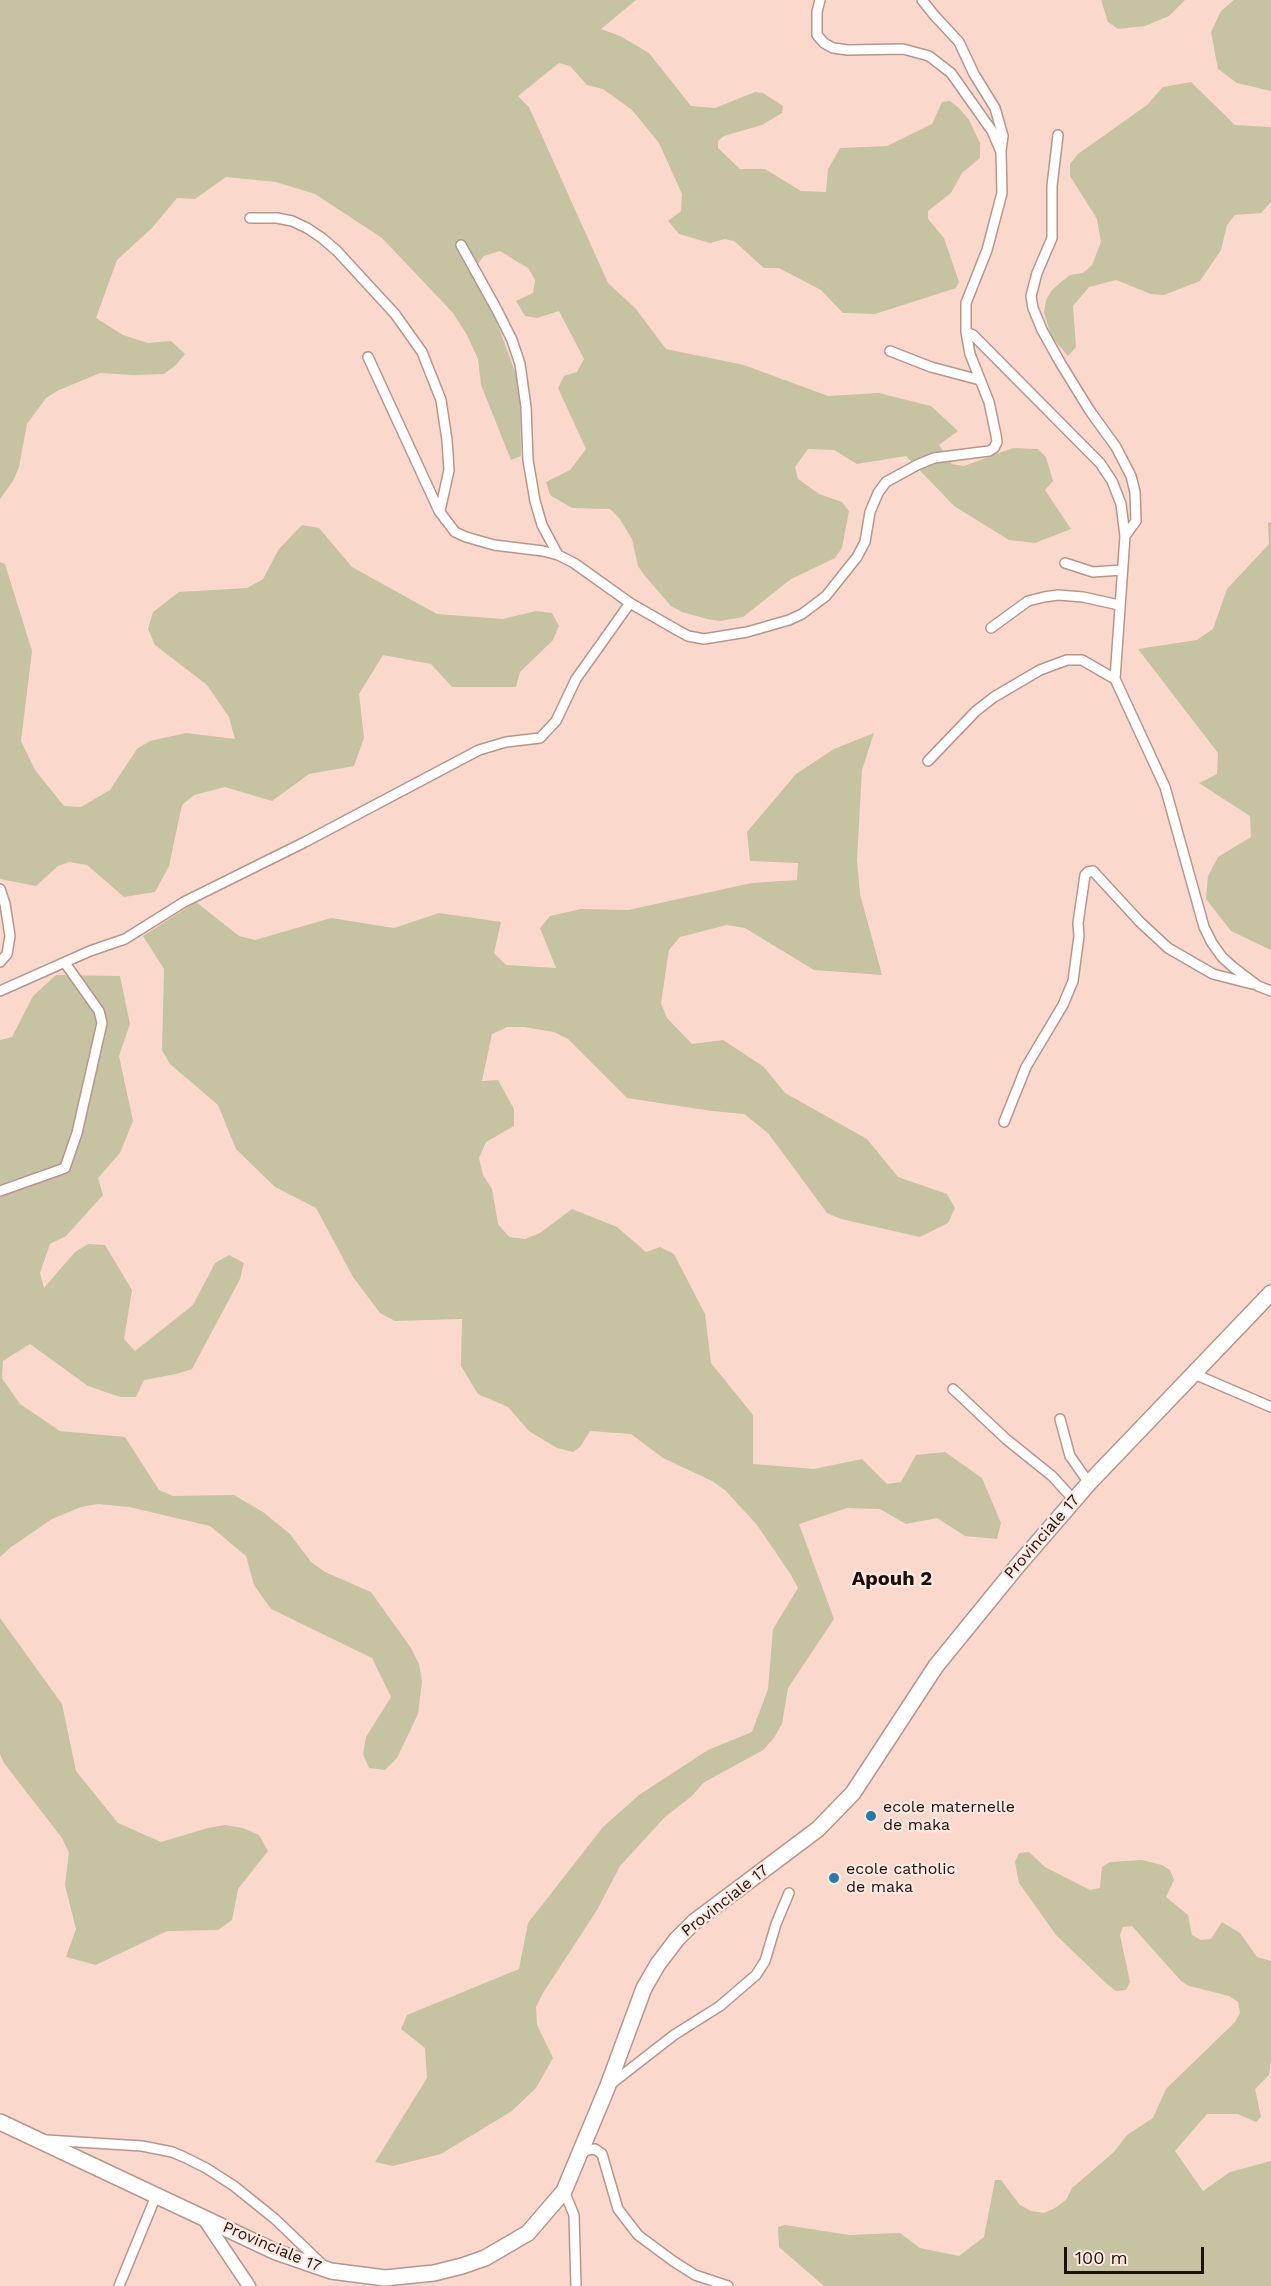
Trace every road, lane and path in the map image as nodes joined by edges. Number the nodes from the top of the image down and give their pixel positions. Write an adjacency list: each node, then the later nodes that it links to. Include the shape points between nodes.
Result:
1 (820, 0): 4 (street, via 819,40 841,49 903,49 941,63 992,131)
2 (922, 0): 4 (street, via 959,42 995,108 1003,136)
3 (1058, 135): 12 (street, via 1052,186 1052,238 1033,283 1032,302 1061,364 1131,476 1136,521)
4 (1001, 152): 7 (street, via 1000,202 966,303)
5 (250, 218): 11 (street, via 292,221 322,238 395,315 422,352 441,400 447,440 449,470)
6 (461, 245): 13 (street, via 512,340 520,364 535,501)
7 (966, 332): 10 (street); 12 (street, via 978,339 1100,463 1117,492)
8 (890, 351): 10 (street)
9 (368, 357): 11 (street)
10 (980, 380): 16 (street, via 996,435 994,448 934,458 886,482 870,512 865,542 857,557 826,596 802,614 747,632 704,639 688,636)
11 (440, 511): 13 (street, via 448,524 466,537)
12 (1125, 536): 15 (street)
13 (558, 555): 16 (street)
14 (1065, 563): 15 (street, via 1093,572)
15 (1122, 570): 17 (street)
16 (630, 603): 23 (street, via 576,679 556,721 540,738 479,750 184,902 125,939)
17 (1119, 605): 18 (street, via 1058,595 1034,599); 19 (street)
18 (991, 628)
19 (1115, 679): 20 (street, via 1082,660 1067,660 1040,670 976,711); 24 (street, via 1165,787 1204,927 1222,957)
20 (928, 761)
21 (0, 889): 22 (street, via 10,936 7,954)
22 (0, 962)
23 (65, 963): 25 (street); 28 (street, via 99,1011 102,1023 77,1133 65,1168)
24 (1258, 986): 26 (street); 27 (street, via 1213,974 1185,960 1155,937 1093,871 1088,872 1073,981 1026,1067)
25 (0, 991)
26 (1271, 992)
27 (1005, 1122)
28 (0, 1191)
29 (1271, 1293): 30 (main road, Provinciale 17)
30 (1192, 1373): 32 (street); 34 (main road, Provinciale 17)
31 (953, 1389): 35 (street)
32 (1271, 1407)
33 (1060, 1419): 34 (street, via 1070,1456)
34 (1089, 1483): 35 (main road, Provinciale 17)
35 (1074, 1500): 37 (main road, Provinciale 17, via 936,1666 853,1793 818,1829 677,1939 644,1988)
36 (789, 1893): 37 (street, via 756,1976)
37 (607, 2088): 40 (main road, Provinciale 17)
38 (0, 2122): 39 (main road, Provinciale 17)
39 (38, 2139): 42 (main road, Provinciale 17); 44 (street, via 142,2146 184,2157 234,2186)
40 (581, 2151): 41 (main road, Provinciale 17); 48 (street, via 595,2149 602,2154 618,2209 638,2235 695,2275)
41 (564, 2191): 44 (main road, Provinciale 17, via 528,2233 485,2258 462,2266 385,2278); 47 (street, via 574,2215)
42 (156, 2196): 43 (main road, Provinciale 17); 45 (street)
43 (204, 2219): 44 (main road, Provinciale 17, via 302,2263); 46 (street)
44 (331, 2271)
45 (119, 2286)
46 (249, 2286)
47 (576, 2286)
48 (728, 2286)

